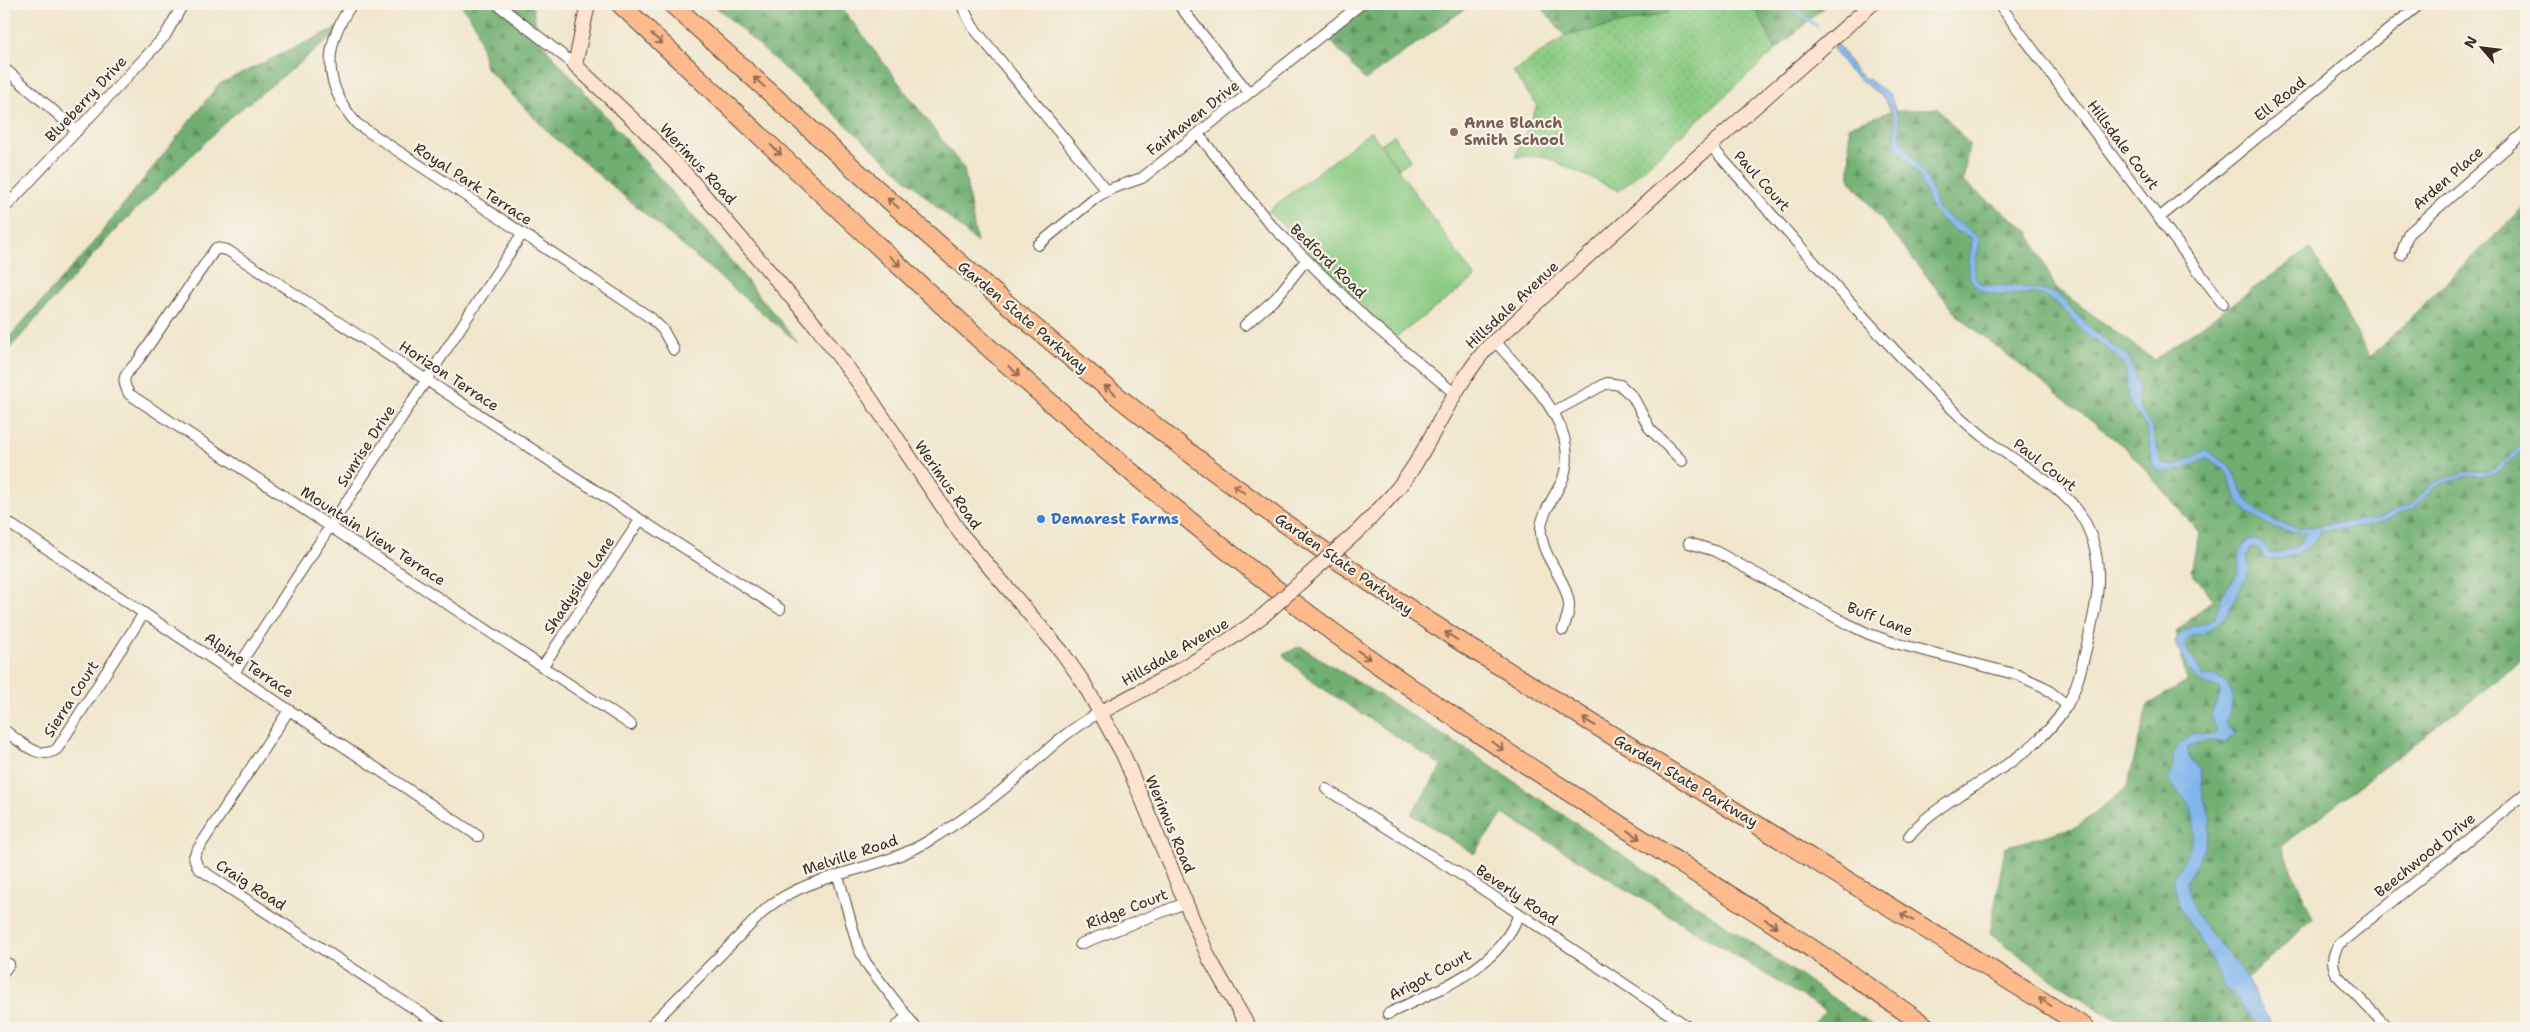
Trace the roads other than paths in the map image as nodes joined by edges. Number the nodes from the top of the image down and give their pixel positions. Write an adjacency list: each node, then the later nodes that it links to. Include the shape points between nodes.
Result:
1 (183, 4): 16 (street, Blueberry Drive, via 164,36)
2 (352, 4): 23 (street, Royal Park Terrace, via 338,27 330,54 332,83 346,111 370,134)
3 (497, 4): 13 (street)
4 (588, 4): 13 (main road)
5 (620, 4): 67 (highway, one-way to 67, via 1054,407 1263,580 1373,662 1464,724 1806,945)
6 (672, 4): 68 (highway, Garden State Parkway, one-way to 6, via 1440,628 1278,518 1160,430 981,282)
7 (961, 4): 20 (street, via 973,27)
8 (1178, 4): 15 (street)
9 (1361, 4): 15 (street, Fairhaven Drive)
10 (1999, 4): 22 (street, Hillsdale Court)
11 (2420, 4): 22 (street, Ell Road)
12 (1867, 5): 19 (main road, Hillsdale Avenue)
13 (575, 64): 47 (main road, Werimus Road, via 685,173 816,326 870,398 961,534 1062,652)
14 (4, 68): 16 (street)
15 (1249, 93): 18 (street, Fairhaven Drive)
16 (77, 131): 21 (street, Blueberry Drive)
17 (2526, 131): 25 (street, Arden Place, via 2408,234)
18 (1198, 134): 20 (street, Fairhaven Drive, via 1142,178); 26 (street, Bedford Road, via 1247,198)
19 (1710, 145): 29 (main road, Hillsdale Avenue); 45 (street, Paul Court, via 1873,327 1945,402 1997,446 2049,483 2081,516 2096,549 2098,600 2078,681)
20 (1107, 191): 24 (street, Fairhaven Drive)
21 (4, 209)
22 (2158, 218): 27 (street, Hillsdale Court)
23 (522, 234): 30 (street, Royal Park Terrace, via 651,318 663,330); 32 (street, Sunrise Drive)
24 (1038, 245)
25 (2401, 255)
26 (1306, 260): 28 (street, via 1276,298); 33 (street, Bedford Road, via 1397,347)
27 (2223, 304)
28 (1245, 325)
29 (1495, 341): 33 (main road, Hillsdale Avenue, via 1469,368); 34 (street)
30 (674, 350)
31 (137, 362): 32 (street, Horizon Terrace, via 216,248 226,250); 38 (street, Mountain View Terrace, via 124,376 123,383 129,394)
32 (427, 379): 37 (street, Horizon Terrace); 38 (street, Sunrise Drive)
33 (1454, 393): 47 (main road, Hillsdale Avenue, bridge, via 1401,486 1359,530 1264,615 1219,648)
34 (1553, 412): 35 (street, via 1607,383 1620,385 1633,397 1650,429); 42 (street, via 1563,431 1567,464 1540,527 1569,605)
35 (1682, 461)
36 (4, 520): 41 (street, Alpine Terrace)
37 (640, 520): 40 (street, Horizon Terrace); 43 (street, Shadyside Lane)
38 (331, 526): 43 (street, Mountain View Terrace); 44 (street, Sunrise Drive)
39 (1689, 543): 45 (street, Buff Lane, via 1715,551 1869,634 2025,677 2044,686)
40 (780, 610)
41 (144, 613): 44 (street, Alpine Terrace); 49 (street, Sierra Court, via 57,749 38,753)
42 (1563, 630)
43 (543, 666): 48 (street, Mountain View Terrace)
44 (234, 673): 46 (street, Alpine Terrace)
45 (2067, 704): 53 (street, Paul Court, via 2044,737 2028,751 1922,819)
46 (289, 710): 52 (street, Alpine Terrace); 61 (street, Craig Road, via 196,852 195,863 198,868)
47 (1101, 712): 54 (street, Melville Road, via 1065,733 994,796 945,831 897,857); 55 (main road, Werimus Road, via 1123,754)
48 (631, 725)
49 (4, 730)
50 (1326, 789): 56 (street, Beverly Road)
51 (2526, 793): 69 (street, Beechwood Drive, via 2342,941 2332,958 2337,976)
52 (478, 836)
53 (1909, 836)
54 (838, 876): 59 (street, via 858,947 866,963); 62 (street, Melville Road, via 796,889 767,908)
55 (1185, 903): 57 (street, Ridge Court); 65 (main road, Werimus Road, via 1210,958)
56 (1519, 914): 58 (street, Arigot Court, via 1507,939 1483,965); 60 (street, Beverly Road)
57 (1080, 944)
58 (1388, 1014)
59 (907, 1016): 63 (street); 64 (street)
60 (1676, 1025): 66 (street, Beverly Road)
61 (444, 1028)
62 (648, 1028)
63 (895, 1028)
64 (916, 1028)
65 (1249, 1028)
66 (1690, 1028)
67 (1928, 1028)
68 (2086, 1028)
69 (2388, 1028)

